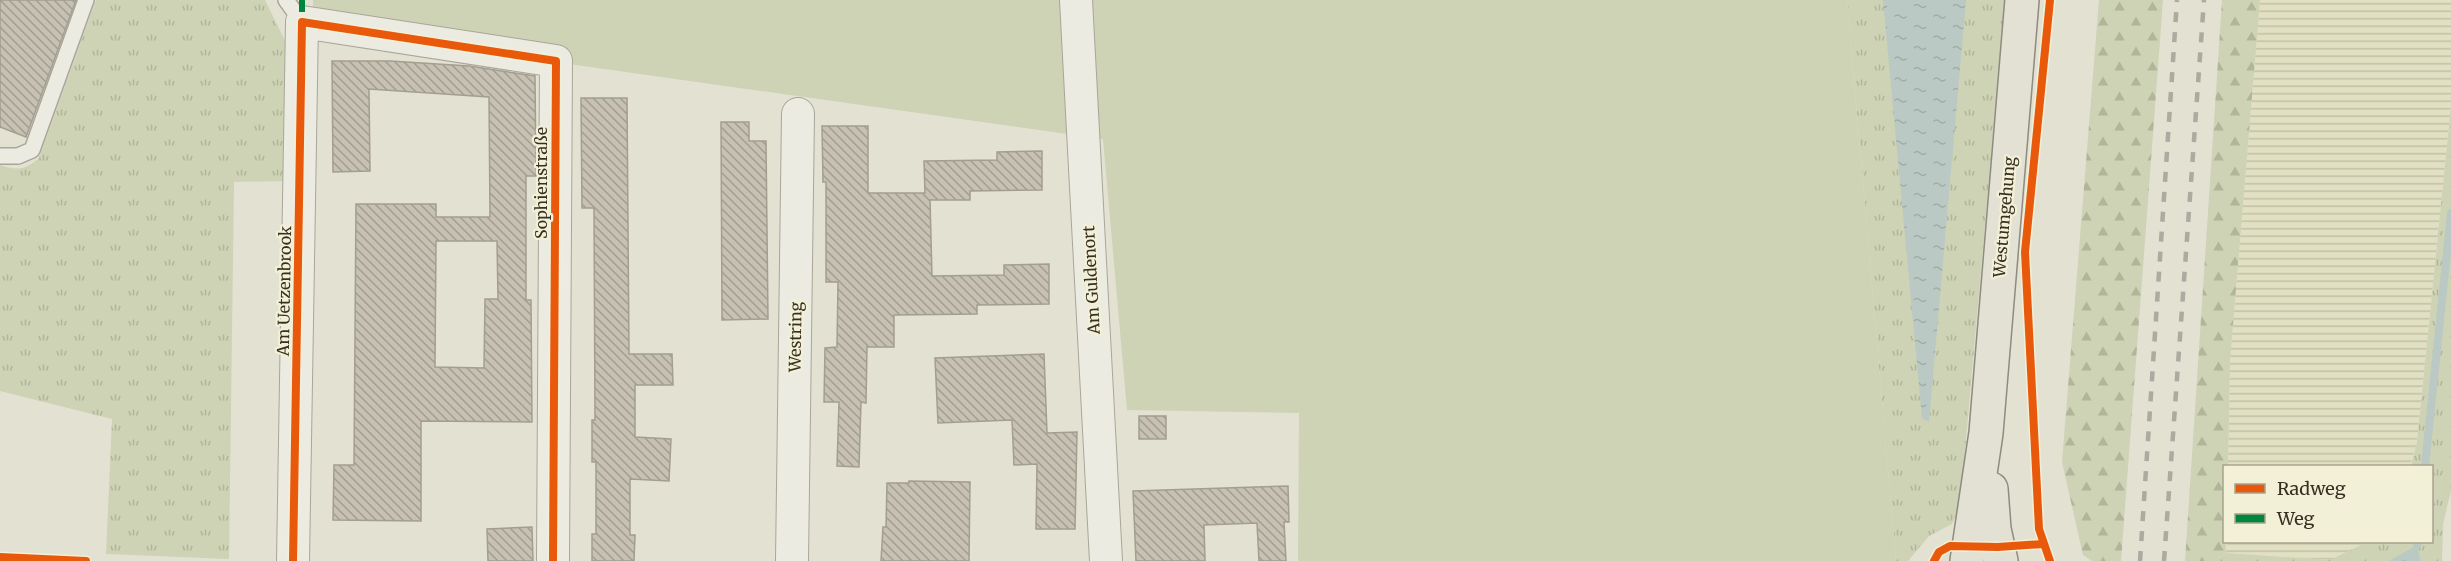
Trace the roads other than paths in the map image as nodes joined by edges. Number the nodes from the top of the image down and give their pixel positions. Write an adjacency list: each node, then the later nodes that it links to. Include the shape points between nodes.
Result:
1 (86, 0): 6 (lane, via 32,150 18,156)
2 (1076, 0): 11 (street, Am Guldenort)
3 (2022, 0): 7 (main road, Westumgehung)
4 (294, 11): 8 (street, Am Uetzenbrook); 9 (street, Sophienstraße, via 556,61)
5 (798, 114): 10 (street, Westring)
6 (0, 156)
7 (1986, 433): 12 (main road, Westumgehung); 13 (main road, Westumgehung, via 1994,529)
8 (293, 561)
9 (553, 561)
10 (792, 561)
11 (1106, 561)
12 (1967, 561)
13 (2001, 561)

